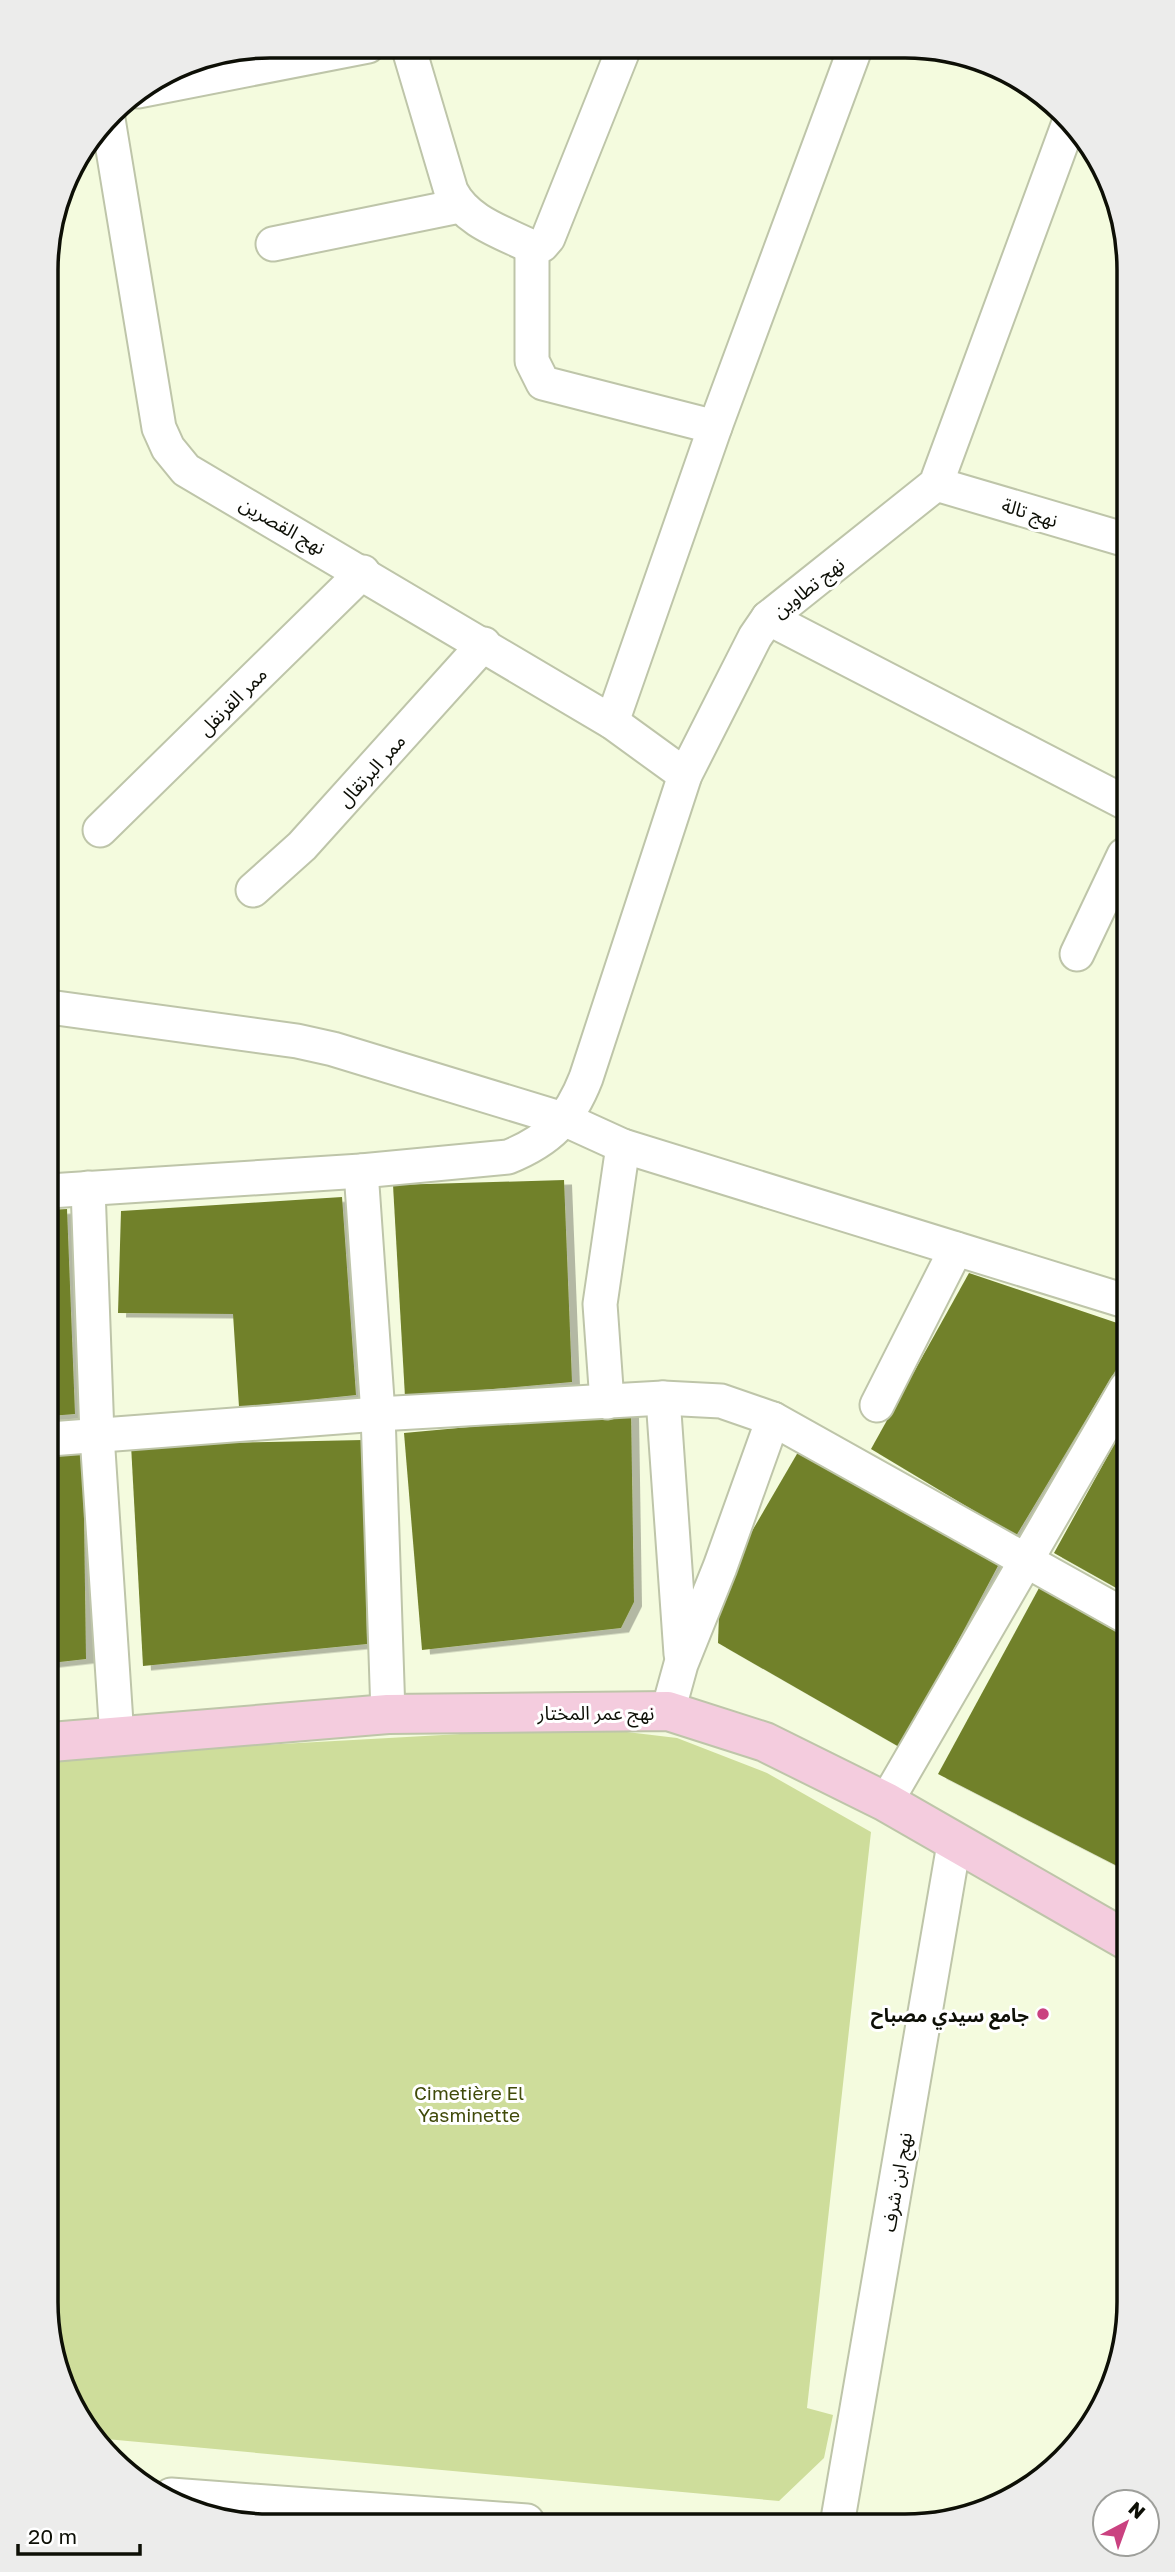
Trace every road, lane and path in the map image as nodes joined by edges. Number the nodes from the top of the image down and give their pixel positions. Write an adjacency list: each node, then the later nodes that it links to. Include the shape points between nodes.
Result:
1 (307, 58): 5 (street)
2 (412, 58): 8 (street)
3 (620, 58): 10 (street, via 548,238 542,246)
4 (852, 58): 11 (street)
5 (164, 86)
6 (110, 130): 14 (street, نهج القصرين, via 159,428 168,448 186,470)
7 (1065, 132): 12 (street)
8 (459, 206): 9 (street); 10 (street)
9 (272, 244)
10 (533, 247): 11 (street, via 532,360 543,383)
11 (715, 427): 17 (street)
12 (936, 484): 13 (street, نهج تالة); 15 (street, نهج تطاوين)
13 (1117, 537)
14 (363, 572): 16 (street, نهج القصرين); 20 (street, ممر القرنفل)
15 (768, 618): 18 (street, نهج تطاوين); 19 (street)
16 (484, 645): 17 (street, نهج القصرين); 22 (street, ممر البرتقال, via 302,846)
17 (612, 722): 18 (street, نهج القصرين)
18 (685, 775): 25 (street, نهج تطاوين, via 586,1078)
19 (1117, 798)
20 (100, 831)
21 (1117, 870): 23 (street)
22 (253, 890)
23 (1077, 954)
24 (58, 1008): 25 (street, via 298,1041)
25 (566, 1120): 26 (street); 27 (street, via 508,1157)
26 (623, 1146): 30 (street); 33 (street, via 600,1304)
27 (361, 1171): 28 (street); 36 (street)
28 (88, 1188): 29 (street); 38 (street)
29 (58, 1190)
30 (957, 1249): 31 (street); 35 (street)
31 (1117, 1299)
32 (663, 1398): 33 (street); 37 (street, via 721,1401); 42 (street)
33 (607, 1402): 36 (street)
34 (1117, 1403): 40 (street)
35 (877, 1405)
36 (378, 1414): 38 (street); 44 (street)
37 (773, 1419): 40 (street); 42 (street)
38 (97, 1434): 39 (street); 45 (street)
39 (58, 1438)
40 (1024, 1560): 41 (street); 47 (street)
41 (1117, 1611)
42 (681, 1664): 43 (street)
43 (668, 1711): 44 (street, نهج عمر المختار); 47 (street, نهج عمر المختار, via 765,1742)
44 (388, 1714): 45 (street, نهج عمر المختار)
45 (117, 1738): 46 (street, نهج عمر المختار)
46 (58, 1742)
47 (886, 1802): 48 (street, نهج عمر المختار)
48 (954, 1844): 49 (street, نهج عمر المختار); 52 (street, نهج ابن شرف)
49 (1117, 1935)
50 (186, 2496): 51 (street)
51 (431, 2514)
52 (839, 2514)

